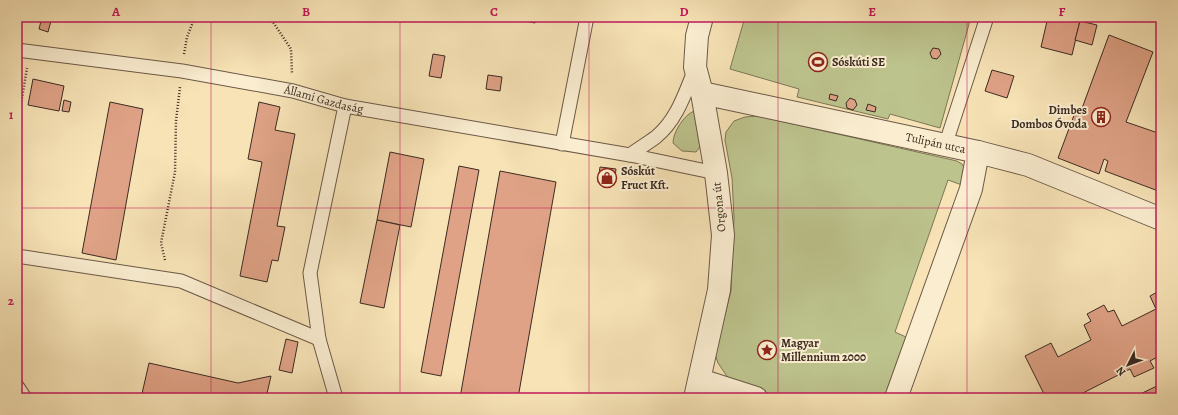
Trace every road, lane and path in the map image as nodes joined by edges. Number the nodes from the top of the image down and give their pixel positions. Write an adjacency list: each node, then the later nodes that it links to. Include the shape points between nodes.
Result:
1 (196, 17): 9 (path, via 187,37)
2 (263, 17): 10 (path, via 273,22 291,49)
3 (587, 17): 14 (lane)
4 (702, 17): 8 (street, Orgona út, via 697,36)
5 (987, 17): 15 (lane)
6 (17, 50): 7 (lane, Állami Gazdaság)
7 (30, 52): 9 (lane, Állami Gazdaság); 13 (path)
8 (695, 67): 11 (street, Orgona út); 17 (lane, via 672,120 657,136)
9 (182, 71): 10 (lane, Állami Gazdaság); 21 (path, via 176,121 175,172 161,243 165,262)
10 (293, 91): 12 (lane, Állami Gazdaság)
11 (702, 93): 15 (street, Tulipán utca); 18 (street, Orgona út)
12 (345, 106): 14 (lane, Állami Gazdaság); 22 (lane, via 310,273)
13 (17, 128)
14 (562, 144): 17 (lane, Állami Gazdaság)
15 (945, 146): 16 (street, Tulipán utca)
16 (978, 152): 19 (street, Tulipán utca, via 1028,165); 28 (street, via 971,189)
17 (630, 155): 18 (lane, Állami Gazdaság)
18 (716, 173): 24 (street, Orgona út, via 723,235 719,290)
19 (1161, 220)
20 (17, 256): 21 (lane)
21 (181, 281): 22 (lane)
22 (319, 339): 26 (lane)
23 (17, 386): 25 (lane)
24 (698, 389): 27 (street)
25 (25, 398)
26 (336, 398)
27 (756, 398)
28 (896, 398)

